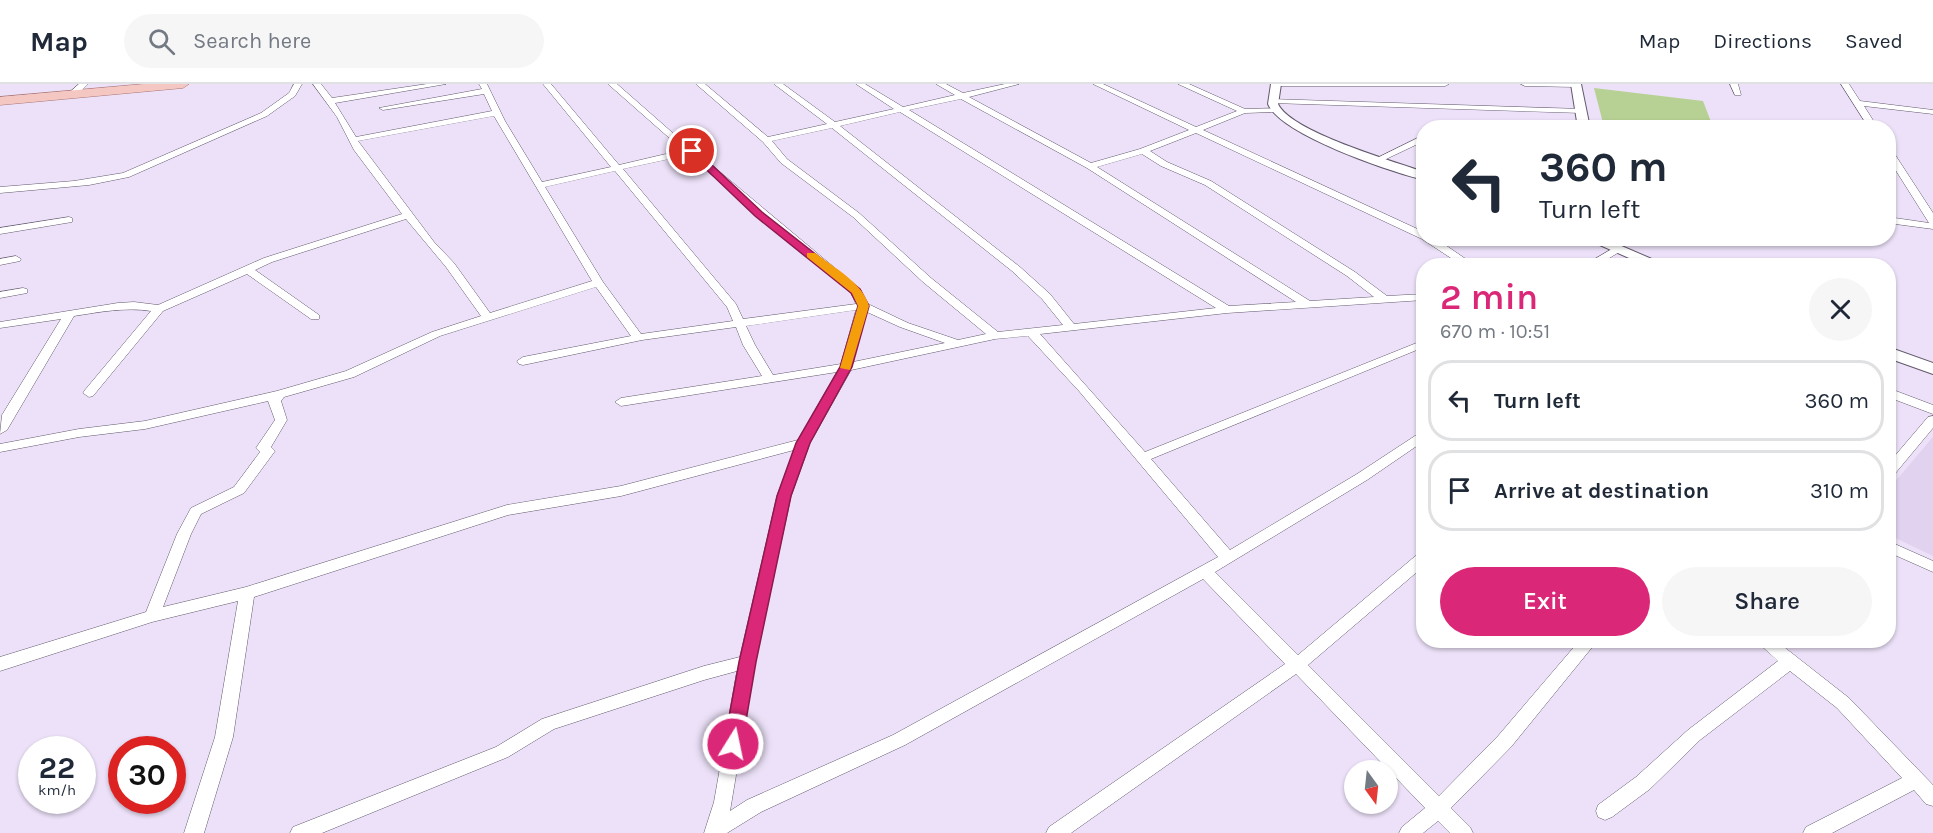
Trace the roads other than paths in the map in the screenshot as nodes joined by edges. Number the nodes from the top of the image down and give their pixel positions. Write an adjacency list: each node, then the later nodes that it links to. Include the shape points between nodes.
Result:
1 (84, 84): 25 (street)
2 (183, 84): 25 (main road)
3 (298, 84): 52 (street, via 289,97 270,111 128,174)
4 (317, 84): 28 (street)
5 (442, 84): 28 (street)
6 (547, 84): 49 (street)
7 (612, 84): 44 (street)
8 (700, 84): 42 (street)
9 (778, 84): 39 (street)
10 (860, 84): 32 (street)
11 (940, 84): 26 (street)
12 (1013, 84): 26 (street)
13 (1097, 84): 40 (street)
14 (1182, 84): 33 (street)
15 (1276, 84): 30 (street)
16 (1281, 84): 17 (street)
17 (1420, 84): 18 (street)
18 (1445, 84)
19 (1525, 84): 22 (street)
20 (1734, 84): 24 (street)
21 (1845, 84): 29 (street)
22 (1576, 85): 34 (street)
23 (484, 87): 31 (street); 36 (street)
24 (1738, 93)
25 (73, 94): 27 (main road)
26 (964, 97): 32 (street); 48 (street)
27 (0, 101)
28 (330, 101): 41 (street)
29 (1859, 103): 35 (street); 38 (street)
30 (1274, 105): 33 (street); 34 (street); 46 (street, via 1311,133)
31 (383, 108)
32 (904, 111): 39 (street); 77 (street)
33 (1244, 111): 40 (street)
34 (1582, 111): 37 (street)
35 (1933, 112)
36 (497, 113): 41 (street); 51 (street)
37 (1583, 120)
38 (1869, 120)
39 (836, 125): 42 (street); 83 (street, via 1049,299)
40 (1197, 130): 45 (street); 59 (street)
41 (353, 140): 53 (street)
42 (766, 140): 85 (street, via 784,161 856,215)
43 (1416, 141): 46 (street)
44 (692, 151): 49 (street); 75 (street, via 759,214 856,291)
45 (1143, 151): 48 (street); 73 (street, via 1208,183 1351,274)
46 (1379, 159): 50 (street)
47 (1896, 163): 56 (street)
48 (1090, 166): 74 (street)
49 (615, 168): 51 (street); 81 (street, via 732,306)
50 (1416, 173)
51 (541, 185): 69 (street)
52 (0, 190)
53 (409, 215): 68 (street); 79 (street)
54 (69, 220): 58 (street)
55 (1896, 221): 57 (street)
56 (1933, 221)
57 (1933, 226)
58 (0, 231)
59 (1416, 234)
60 (1438, 246): 63 (street)
61 (1612, 246): 64 (street)
62 (1618, 246): 65 (street)
63 (1458, 258)
64 (1597, 258)
65 (1641, 258)
66 (16, 259): 67 (street)
67 (0, 262)
68 (247, 269): 76 (street); 80 (street)
69 (598, 283): 79 (street); 86 (street)
70 (23, 291): 71 (street)
71 (0, 296)
72 (1416, 298): 73 (street)
73 (1386, 301): 74 (street)
74 (1308, 305): 77 (street)
75 (864, 306): 81 (street); 87 (street); 91 (street)
76 (159, 309): 78 (street, via 134,304); 94 (street)
77 (1227, 310): 83 (street)
78 (71, 312): 82 (street); 100 (street)
79 (486, 316): 95 (street, via 436,334 350,374)
80 (315, 317)
81 (738, 323): 86 (street); 93 (street)
82 (0, 325)
83 (1071, 327): 84 (street)
84 (1030, 331): 85 (street); 104 (street)
85 (995, 336): 87 (street)
86 (638, 338): 90 (street)
87 (956, 343): 91 (street)
88 (1416, 346): 104 (street)
89 (1896, 355): 92 (street)
90 (523, 361)
91 (846, 367): 93 (street); 102 (street)
92 (1933, 369)
93 (770, 379): 97 (street)
94 (88, 393)
95 (280, 394): 103 (street, via 145,425); 112 (street, via 274,400 281,420 263,448 268,451 239,490 196,511)
96 (1896, 395): 98 (street)
97 (621, 402)
98 (1933, 410)
99 (1933, 420): 105 (street)
100 (0, 429)
101 (1416, 440): 107 (street)
102 (803, 443): 111 (street, via 621,491 507,510); 116 (street, via 784,496)
103 (0, 448)
104 (1142, 458): 107 (street)
105 (1896, 464)
106 (1896, 550): 109 (street)
107 (1228, 558): 110 (street)
108 (1416, 564): 118 (street)
109 (1933, 567)
110 (1204, 571): 118 (street); 123 (street, via 899,740 754,806)
111 (247, 593): 112 (street); 124 (street, via 225,738)
112 (152, 616): 117 (street)
113 (1583, 648): 121 (street, via 1509,738)
114 (1776, 648): 115 (street)
115 (1791, 661): 119 (street, via 1843,703); 122 (street, via 1694,735 1643,783)
116 (747, 662): 123 (street, via 723,802); 125 (street, via 548,724 502,752)
117 (0, 664)
118 (1296, 665): 121 (street); 126 (street, via 1132,775)
119 (1916, 780): 120 (street); 129 (street)
120 (1933, 798)
121 (1441, 808): 127 (street); 128 (street)
122 (1605, 811)
123 (714, 832)
124 (194, 833)
125 (300, 833)
126 (1056, 833)
127 (1409, 833)
128 (1463, 833)
129 (1813, 833)

